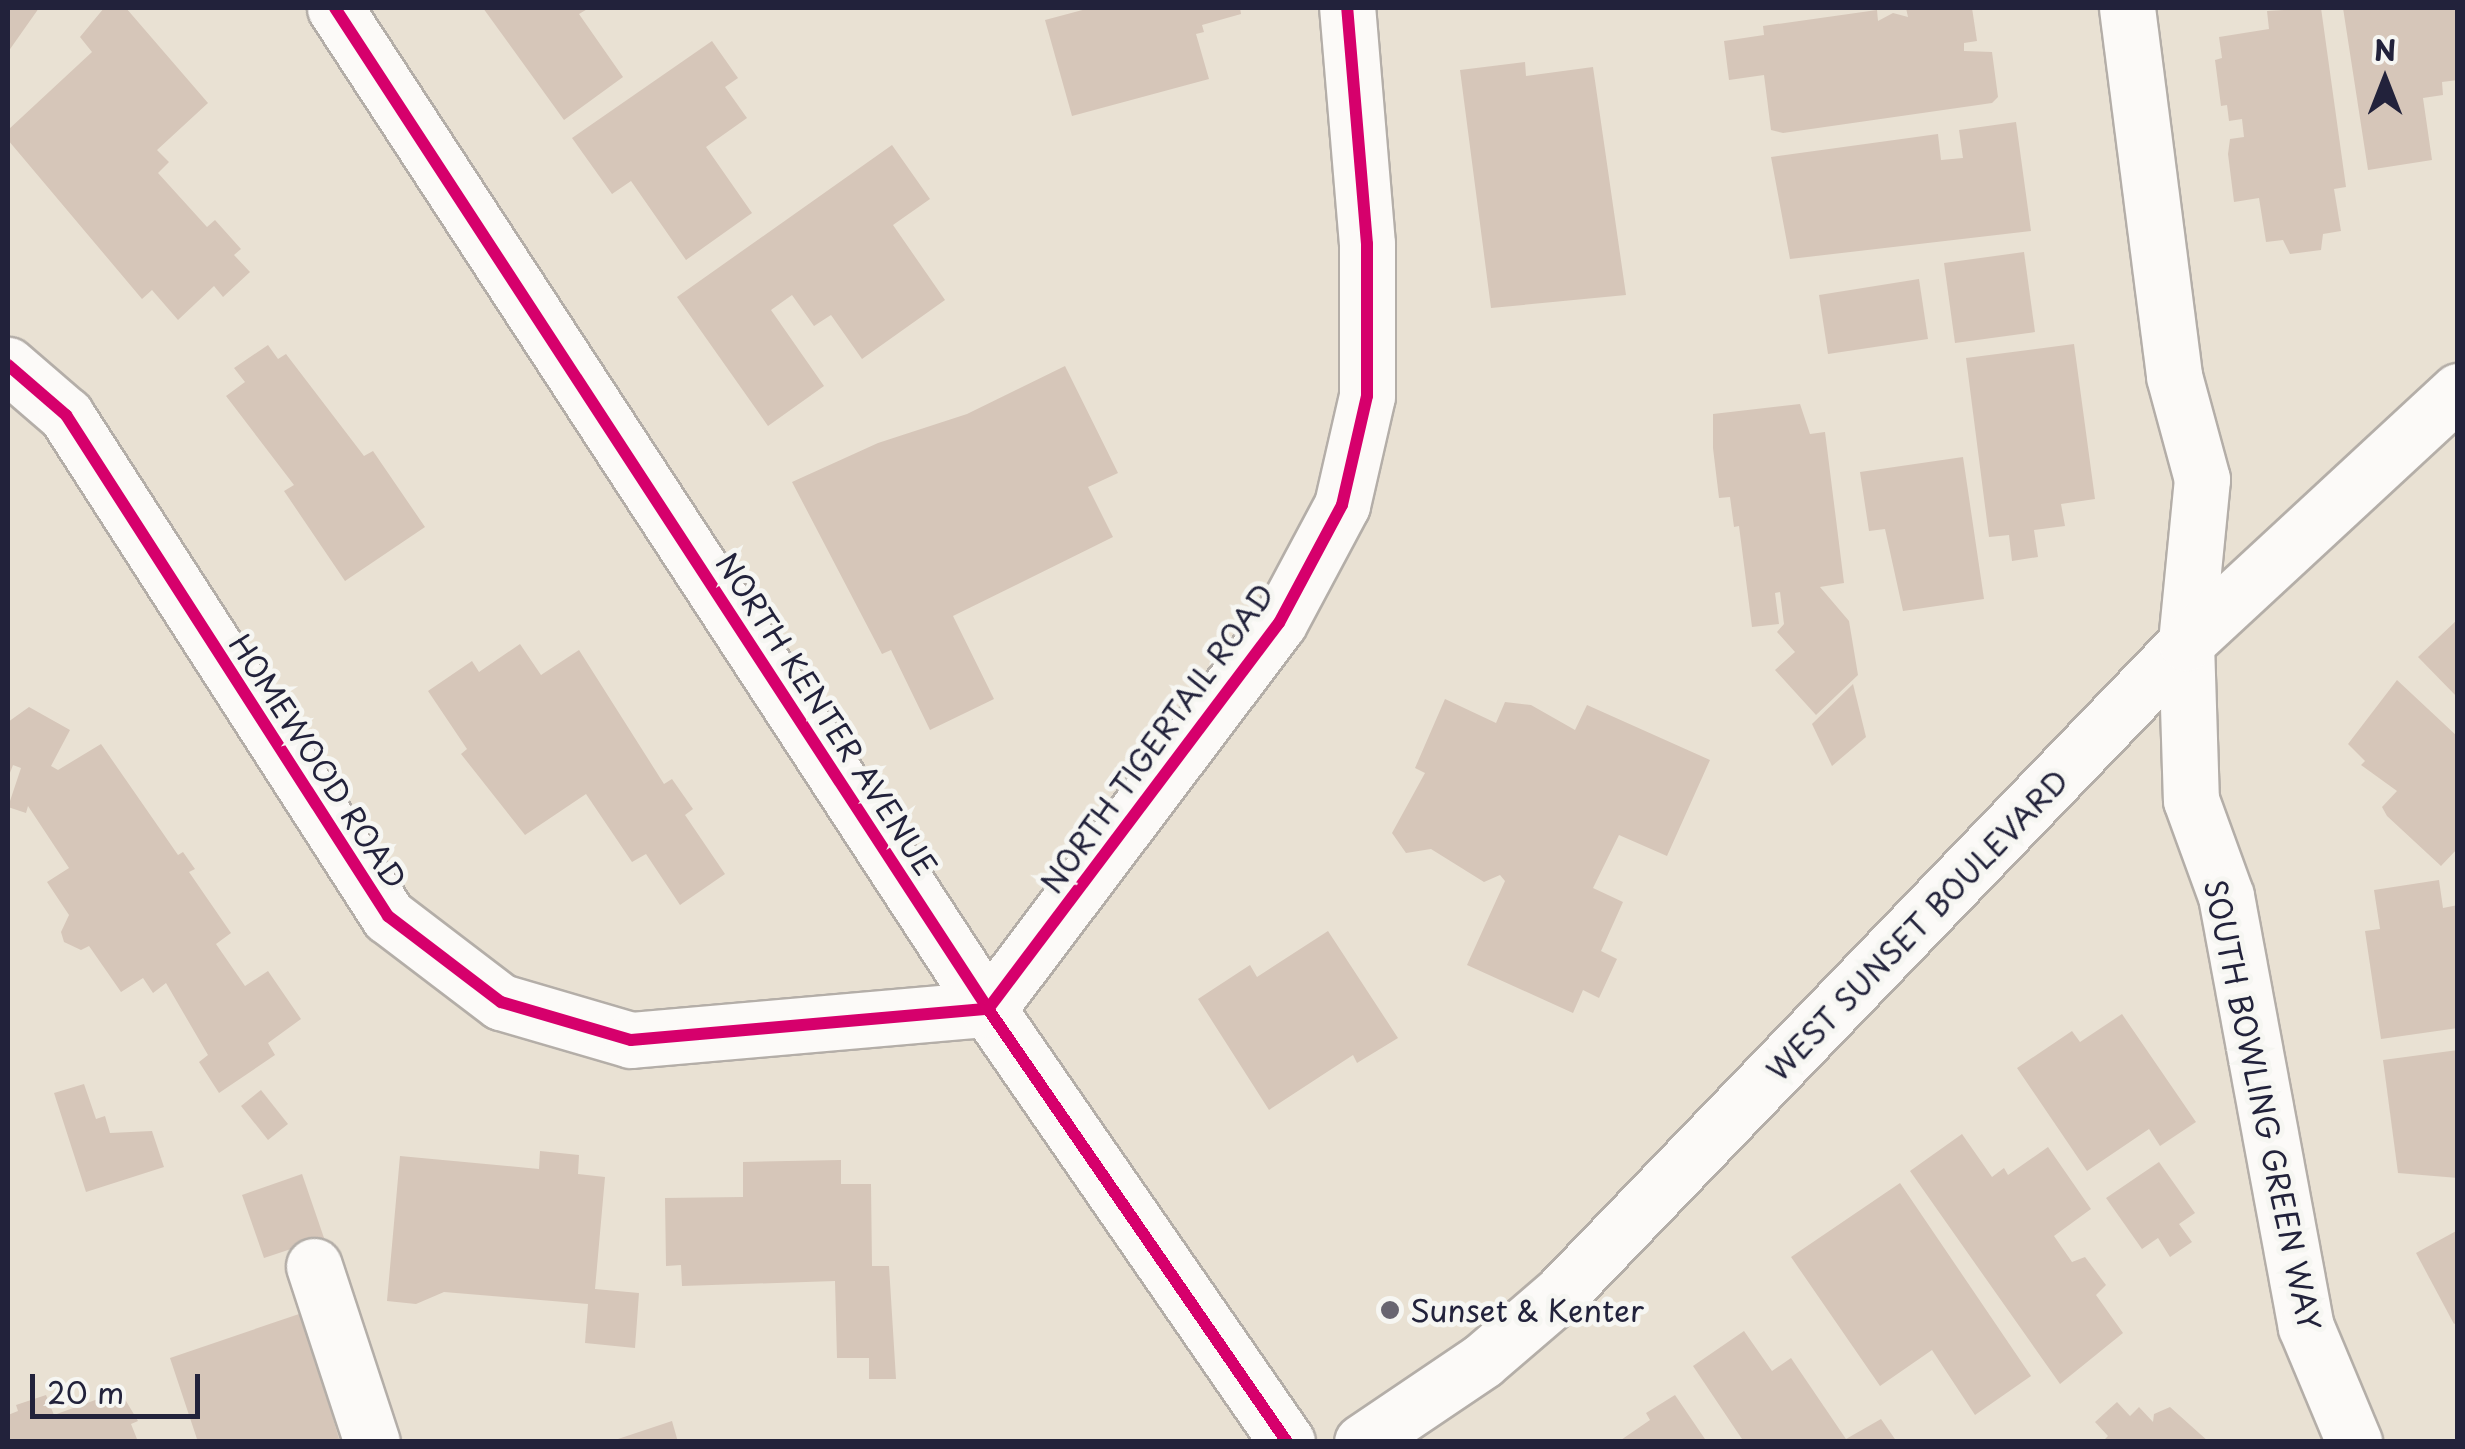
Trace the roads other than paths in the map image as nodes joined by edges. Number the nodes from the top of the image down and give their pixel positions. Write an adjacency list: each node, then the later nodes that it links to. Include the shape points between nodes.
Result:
1 (335, 8): 7 (street, NORTH KENTER AVENUE)
2 (1348, 8): 7 (street, NORTH TIGERTAIL ROAD, via 1367,244 1367,396 1342,504 1278,623)
3 (2127, 8): 6 (street, SOUTH BOWLING GREEN WAY, via 2174,376 2202,479)
4 (8, 366): 7 (street, HOMEWOOD ROAD, via 66,416 388,916 501,1002 631,1040)
5 (2458, 390): 6 (street, WEST SUNSET BOULEVARD)
6 (2186, 643): 11 (street, WEST SUNSET BOULEVARD, via 1560,1294 1482,1361); 12 (street, SOUTH BOWLING GREEN WAY, via 2194,818 2226,896 2306,1327)
7 (988, 1009): 10 (street, NORTH KENTER AVENUE)
8 (314, 1266): 9 (street)
9 (372, 1442)
10 (1288, 1442)
11 (1362, 1442)
12 (2354, 1442)

